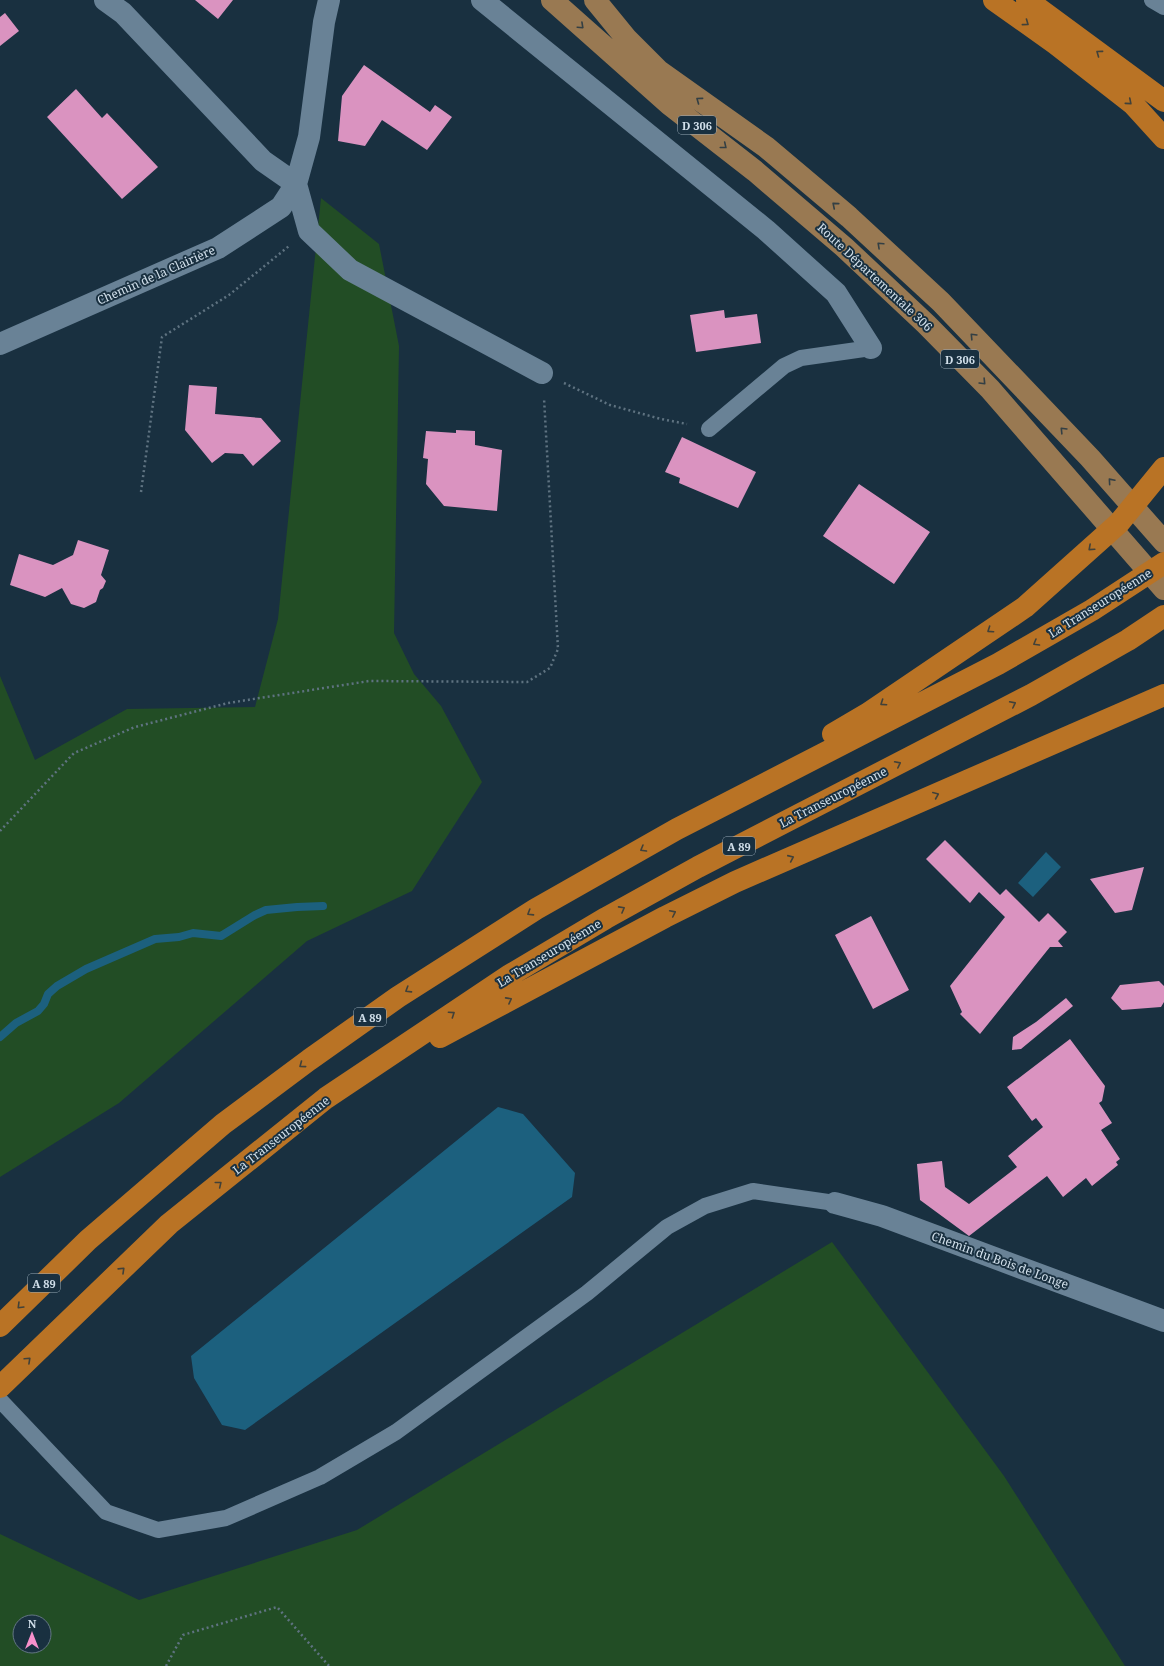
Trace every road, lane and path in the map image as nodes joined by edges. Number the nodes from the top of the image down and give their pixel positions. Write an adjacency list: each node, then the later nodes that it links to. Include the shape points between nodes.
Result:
1 (105, 0): 12 (street, via 123,13 263,161)
2 (329, 0): 12 (street, Chemin de la Clairière, via 309,137)
3 (482, 0): 15 (street, via 766,230 836,293)
4 (552, 0): 22 (main road, Route Départementale 306 / D 306, one-way to 22, via 669,104 755,171 844,248 926,324 985,384)
5 (595, 0): 20 (main road, D 306, one-way to 5, via 1090,458 941,302 864,231 766,148 659,71 626,38)
6 (994, 0): 11 (highway, one-way to 11, via 1133,104)
7 (1027, 0): 10 (highway, one-way to 7)
8 (1152, 0): 9 (lane)
9 (1164, 6)
10 (1164, 101)
11 (1164, 138)
12 (296, 184): 13 (street); 14 (street, Chemin de la Clairière, via 281,207 218,248)
13 (309, 231): 16 (street, via 350,270); 19 (path, via 229,294 162,337)
14 (0, 344)
15 (871, 348): 17 (lane, via 801,358 784,366)
16 (542, 373): 17 (path, via 610,405); 26 (path, via 558,649 550,668 527,682 369,681 228,702 135,727 74,753)
17 (709, 429)
18 (1164, 468): 25 (highway, one-way to 25, via 1119,523 1025,607 867,714)
19 (141, 492)
20 (1164, 542)
21 (1164, 563): 25 (highway, La Transeuropéenne / A 89, one-way to 25, via 1092,610 998,664)
22 (1164, 589)
23 (1164, 616): 27 (highway, La Transeuropéenne / A 89, one-way to 23, via 510,975 606,918 705,863 1031,695 1128,640)
24 (1164, 695): 27 (highway, one-way to 24, via 658,920 735,882)
25 (677, 829): 30 (highway, La Transeuropéenne / A 89, one-way to 30, via 536,909 398,997 309,1060 224,1124 88,1240)
26 (0, 832)
27 (326, 1098): 31 (highway, La Transeuropéenne / A 89, one-way to 27, via 169,1224)
28 (835, 1203): 29 (street, Chemin du Bois de Longe, via 882,1216); 32 (lane, via 753,1191 705,1206 667,1227 587,1293 396,1432 320,1476 226,1518 158,1530 106,1512)
29 (1164, 1322)
30 (0, 1326)
31 (0, 1387)
32 (0, 1400)
33 (166, 1666): 34 (path, via 183,1635 277,1608)
34 (329, 1666)

